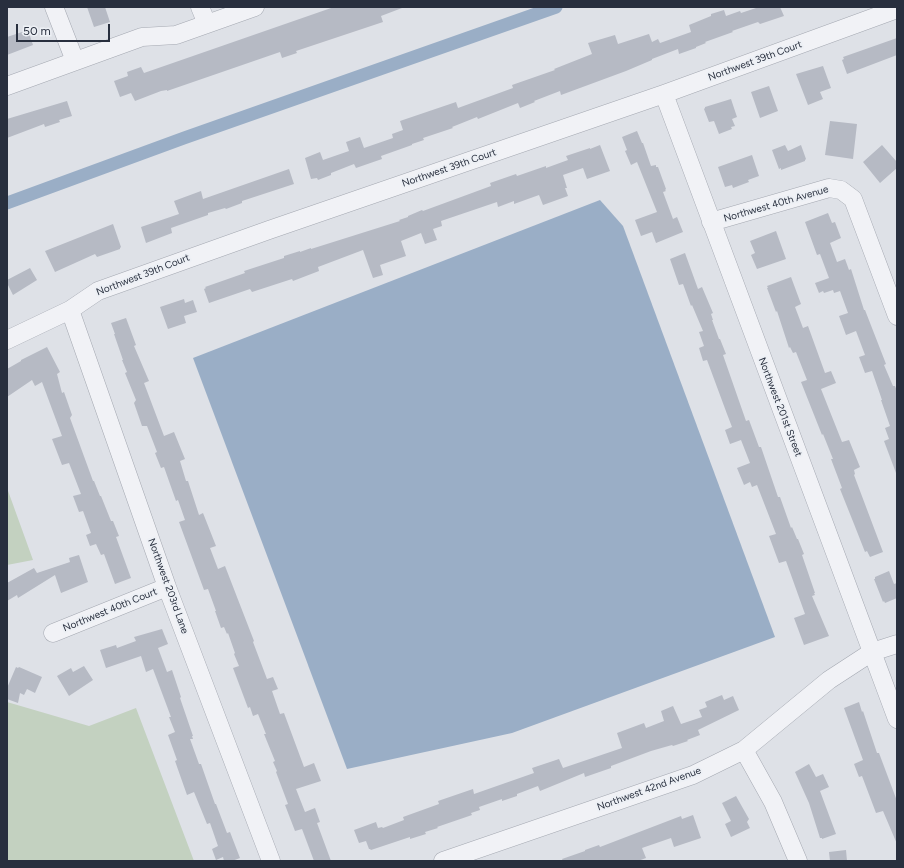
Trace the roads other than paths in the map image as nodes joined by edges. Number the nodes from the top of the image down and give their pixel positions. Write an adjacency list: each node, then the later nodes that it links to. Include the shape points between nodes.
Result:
1 (54, 7): 6 (street)
2 (200, 7): 5 (street)
3 (255, 7): 5 (street)
4 (897, 9): 8 (street, Northwest 39th Court)
5 (207, 24): 6 (street, via 176,34 142,37)
6 (75, 61): 7 (street)
7 (7, 86)
8 (664, 94): 9 (street, Northwest 201st Street); 10 (street, Northwest 39th Court, via 106,288)
9 (711, 222): 11 (street, Northwest 40th Avenue, via 829,188 841,190 853,199); 16 (street, Northwest 201st Street)
10 (70, 310): 12 (street, Northwest 39th Court); 13 (street, Northwest 203rd Lane)
11 (897, 316)
12 (7, 340)
13 (168, 587): 14 (street, Northwest 40th Court); 19 (street, Northwest 203rd Lane)
14 (54, 633)
15 (897, 644): 16 (street, Northwest 42nd Avenue)
16 (872, 652): 17 (street, Northwest 201st Street); 18 (street, Northwest 42nd Avenue, via 829,680)
17 (897, 719)
18 (744, 750): 20 (street, Northwest 42nd Avenue, via 693,775); 21 (street, via 773,802)
19 (271, 861)
20 (443, 861)
21 (798, 861)

